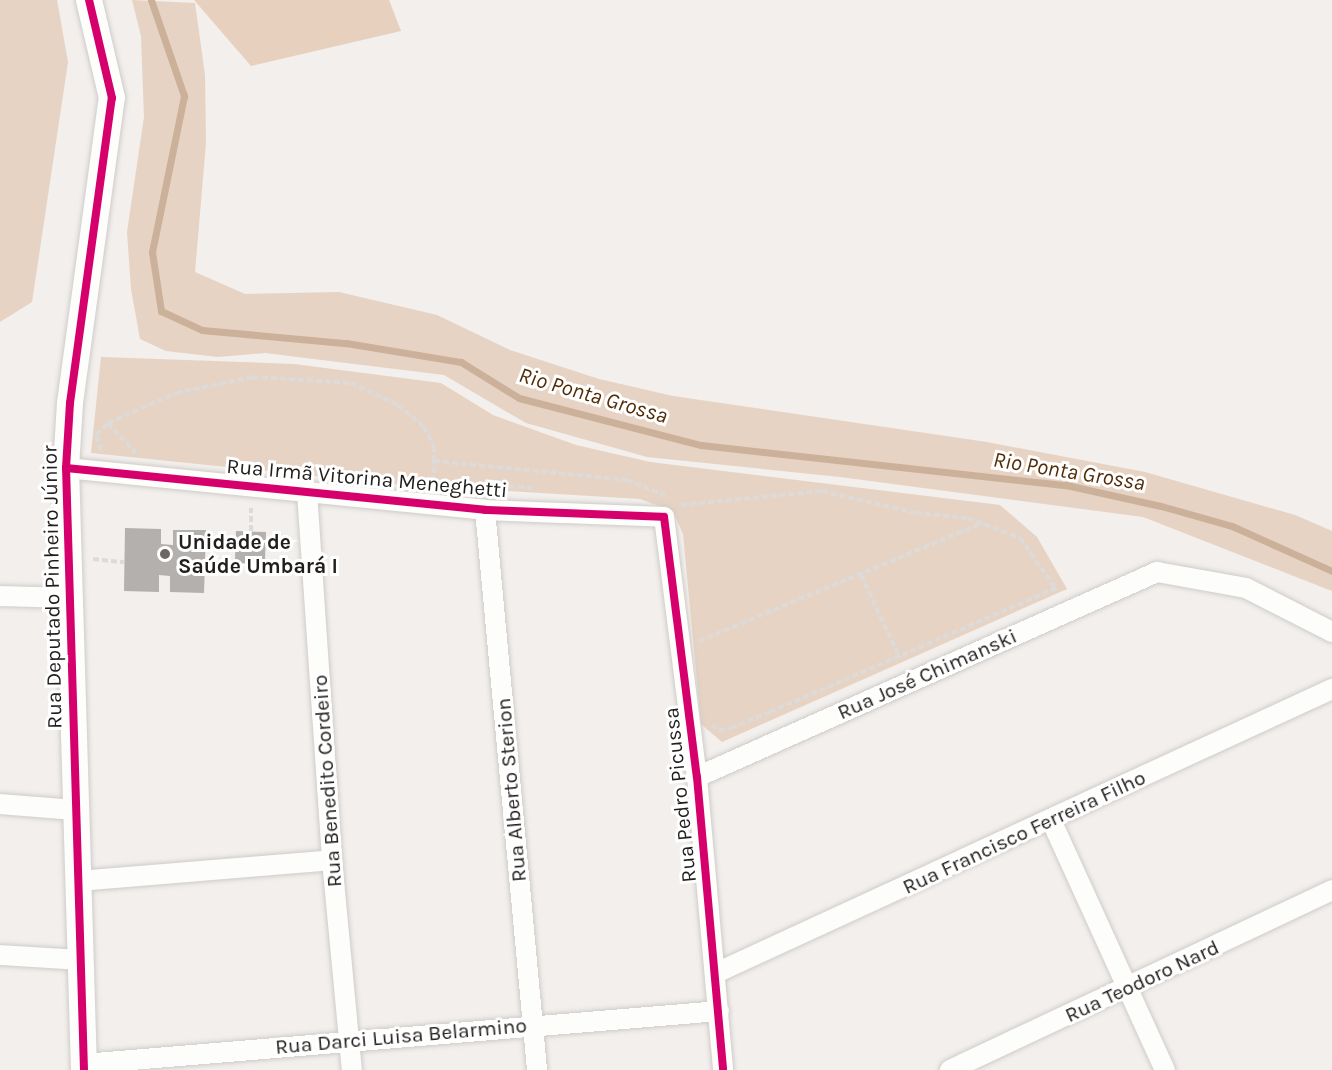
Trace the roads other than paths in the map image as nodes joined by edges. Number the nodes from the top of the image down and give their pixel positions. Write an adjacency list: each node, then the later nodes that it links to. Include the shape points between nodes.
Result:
1 (89, 0): 2 (street, Rua Deputado Pinheiro Júnior, via 112,98 70,403)
2 (66, 468): 3 (street, Rua Irmã Vitorina Meneghetti); 7 (street, Rua Deputado Pinheiro Júnior)
3 (307, 492): 5 (street, Rua Irmã Vitorina Meneghetti); 14 (street, Rua Benedito Cordeiro)
4 (672, 507): 5 (street, Rua Irmã Vitorina Meneghetti); 10 (street, Rua Pedro Picussa)
5 (485, 510): 22 (street, Rua Alberto Sterion)
6 (0, 596): 7 (street)
7 (70, 598): 12 (street, Rua Deputado Pinheiro Júnior)
8 (1332, 632): 10 (street, Rua José Chimanski, via 1246,588 1157,572)
9 (1332, 689): 13 (street, Rua Francisco Ferreira Filho)
10 (697, 777): 19 (street, Rua Pedro Picussa)
11 (0, 804): 12 (street)
12 (75, 810): 15 (street, Rua Deputado Pinheiro Júnior)
13 (1051, 820): 19 (street, Rua Francisco Ferreira Filho); 20 (street)
14 (332, 860): 15 (street); 23 (street, Rua Benedito Cordeiro)
15 (80, 881): 18 (street, Rua Deputado Pinheiro Júnior)
16 (1332, 890): 20 (street, Rua Teodoro Nard)
17 (0, 955): 18 (street)
18 (79, 960): 24 (street, Rua Deputado Pinheiro Júnior)
19 (716, 973): 21 (street, Rua Pedro Picussa)
20 (1129, 989): 28 (street, Rua Teodoro Nard); 29 (street)
21 (719, 1011): 22 (street, Rua Darci Luisa Belarmino); 27 (street, Rua Pedro Picussa)
22 (533, 1025): 23 (street, Rua Darci Luisa Belarmino); 26 (street, Rua Alberto Sterion)
23 (349, 1040): 24 (street, Rua Darci Luisa Belarmino); 25 (street, Rua Benedito Cordeiro)
24 (84, 1067)
25 (352, 1070)
26 (537, 1070)
27 (723, 1070)
28 (950, 1070)
29 (1165, 1070)

